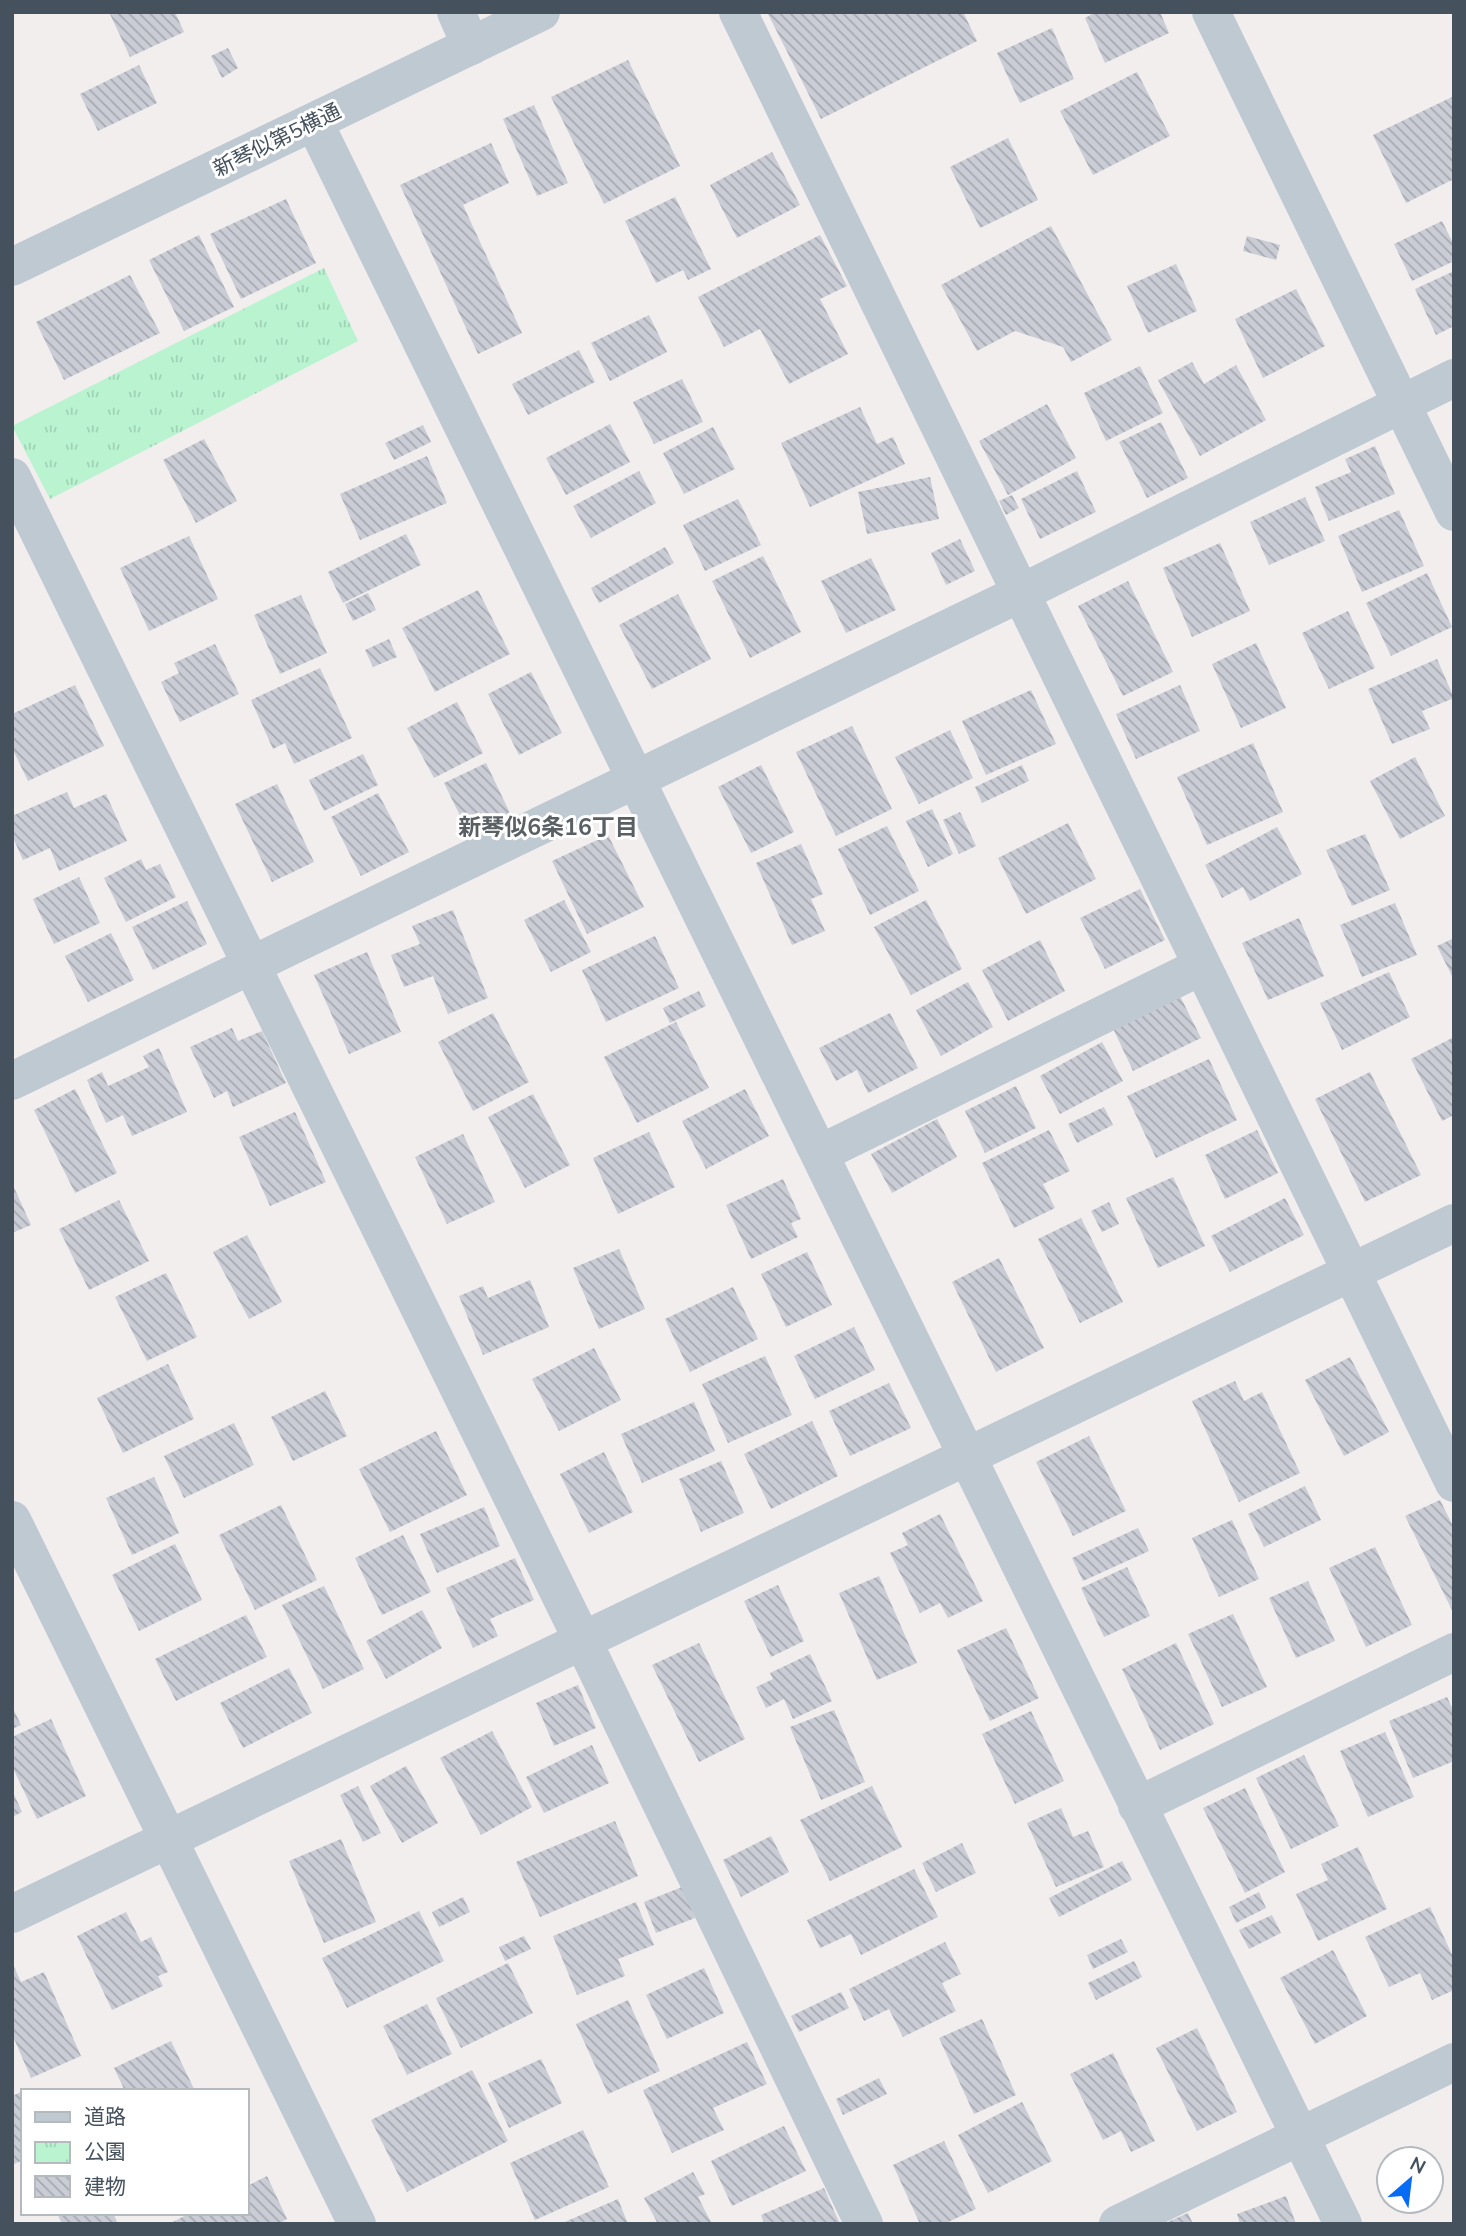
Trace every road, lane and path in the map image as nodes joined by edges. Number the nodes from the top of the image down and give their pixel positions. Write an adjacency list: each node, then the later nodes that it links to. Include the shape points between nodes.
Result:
1 (541, 12): 4 (street, 新琴似第5横通)
2 (738, 12): 11 (street)
3 (1211, 12): 8 (street)
4 (463, 29): 5 (street, 新琴似第5横通)
5 (314, 122): 6 (street, 新琴似第5横通); 12 (street)
6 (12, 267)
7 (1454, 378): 8 (street)
8 (1401, 403): 10 (street); 11 (street)
9 (12, 477): 13 (street)
10 (1454, 512)
11 (1021, 593): 12 (street); 14 (street)
12 (634, 780): 13 (street); 16 (street)
13 (250, 965): 15 (street); 22 (street)
14 (1202, 966): 16 (street); 18 (street)
15 (12, 1081)
16 (821, 1153): 19 (street)
17 (1454, 1223): 18 (street)
18 (1351, 1272): 19 (street); 20 (street)
19 (967, 1456): 22 (street); 24 (street)
20 (1454, 1483)
21 (12, 1520): 25 (street)
22 (582, 1640): 25 (street); 30 (street)
23 (1454, 1652): 24 (street)
24 (1137, 1806): 28 (street)
25 (168, 1838): 26 (street); 29 (street)
26 (12, 1914)
27 (1454, 2062): 28 (street)
28 (1301, 2136): 31 (street); 32 (street)
29 (357, 2224)
30 (864, 2224)
31 (1118, 2224)
32 (1343, 2224)

